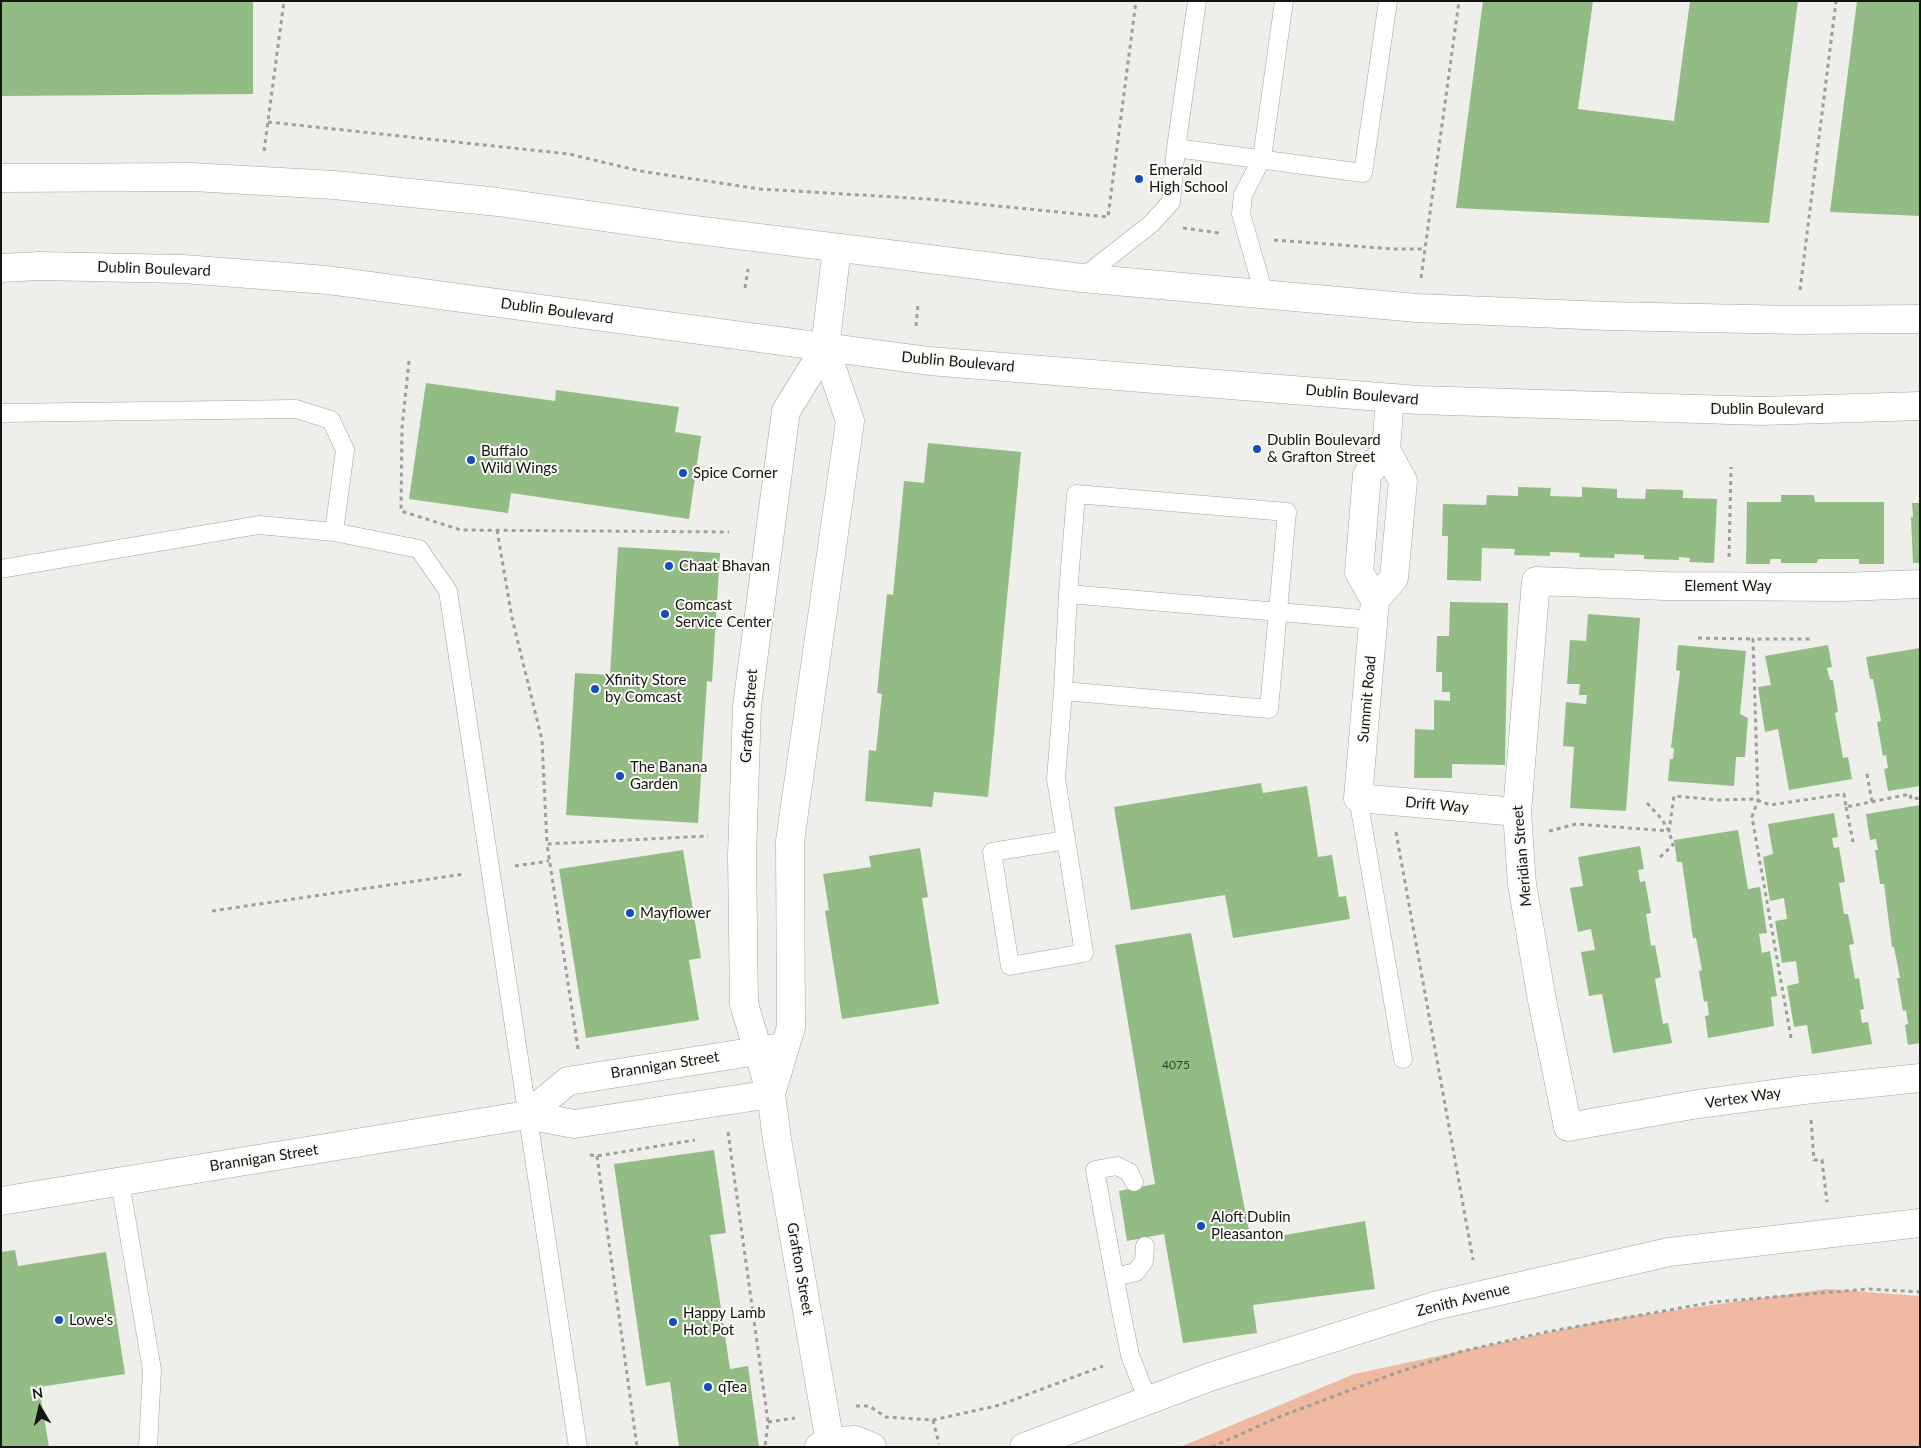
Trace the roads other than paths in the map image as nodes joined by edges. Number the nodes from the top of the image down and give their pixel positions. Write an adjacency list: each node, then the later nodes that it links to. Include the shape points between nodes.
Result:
1 (1197, 1): 4 (lane)
2 (1284, 1): 5 (lane)
3 (1388, 1): 5 (lane, via 1363,173)
4 (1176, 148): 5 (lane); 9 (lane, via 1171,202 1151,224)
5 (1262, 158): 10 (lane, via 1243,195 1241,214)
6 (1, 178): 7 (street, via 192,177 334,185 498,202)
7 (837, 248): 9 (street); 12 (street, Grafton Street)
8 (1, 268): 12 (street, Dublin Boulevard, via 184,269 327,280)
9 (1082, 278): 10 (street)
10 (1264, 294): 11 (street, via 1417,308 1606,316)
11 (1920, 319)
12 (825, 348): 13 (street, Dublin Boulevard, via 929,361); 30 (street, Grafton Street, via 850,421 790,841 791,1027); 31 (street, Grafton Street, via 786,411 747,706 742,856 744,1004)
13 (1390, 398): 16 (street, Dublin Boulevard, via 1761,411); 18 (street)
14 (1920, 402): 16 (street)
15 (1920, 406): 16 (street, Dublin Boulevard)
16 (1878, 407)
17 (1, 413): 19 (lane, via 296,409 331,420 345,450)
18 (1386, 450): 24 (street, via 1367,475 1359,572); 24 (street, via 1403,481 1394,578)
19 (334, 532): 20 (lane, via 259,525); 35 (lane, via 419,550 448,591)
20 (1, 569)
21 (1536, 581): 22 (street, Element Way, via 1666,586); 28 (street, Meridian Street)
22 (1920, 584)
23 (1068, 594): 25 (lane); 25 (lane, via 1076,494 1287,512); 26 (lane)
24 (1374, 610): 25 (lane); 27 (street, Summit Road)
25 (1278, 612): 26 (lane, via 1269,709)
26 (1063, 691): 29 (lane, via 1056,779)
27 (1358, 798): 28 (street, Drift Way); 32 (lane)
28 (1517, 812): 36 (street, Meridian Street, via 1522,884)
29 (1066, 840): 29 (lane, via 1084,953 1010,966 992,852)
30 (785, 1047): 31 (street, Brannigan Street); 34 (street, Grafton Street)
31 (758, 1050): 34 (street, Grafton Street); 35 (street, Brannigan Street, via 568,1081)
32 (1403, 1059)
33 (1920, 1078): 36 (street, Vertex Way, via 1708,1103)
34 (771, 1094): 35 (street, Brannigan Street, via 574,1124); 44 (street, Grafton Street)
35 (528, 1115): 37 (street, Brannigan Street); 46 (lane)
36 (1568, 1127)
37 (120, 1182): 39 (street, Brannigan Street); 45 (lane, via 152,1370)
38 (1134, 1182): 42 (lane, via 1129,1172 1117,1166 1095,1170)
39 (1, 1201)
40 (1920, 1223): 43 (street, Zenith Avenue, via 1669,1252 1434,1306)
41 (1145, 1246): 42 (lane, via 1144,1261 1136,1272)
42 (1115, 1276): 43 (lane, via 1130,1355)
43 (1148, 1401): 48 (street, Zenith Avenue)
44 (825, 1445): 47 (street, via 855,1440)
45 (148, 1447)
46 (578, 1447)
47 (872, 1447)
48 (1024, 1447)

